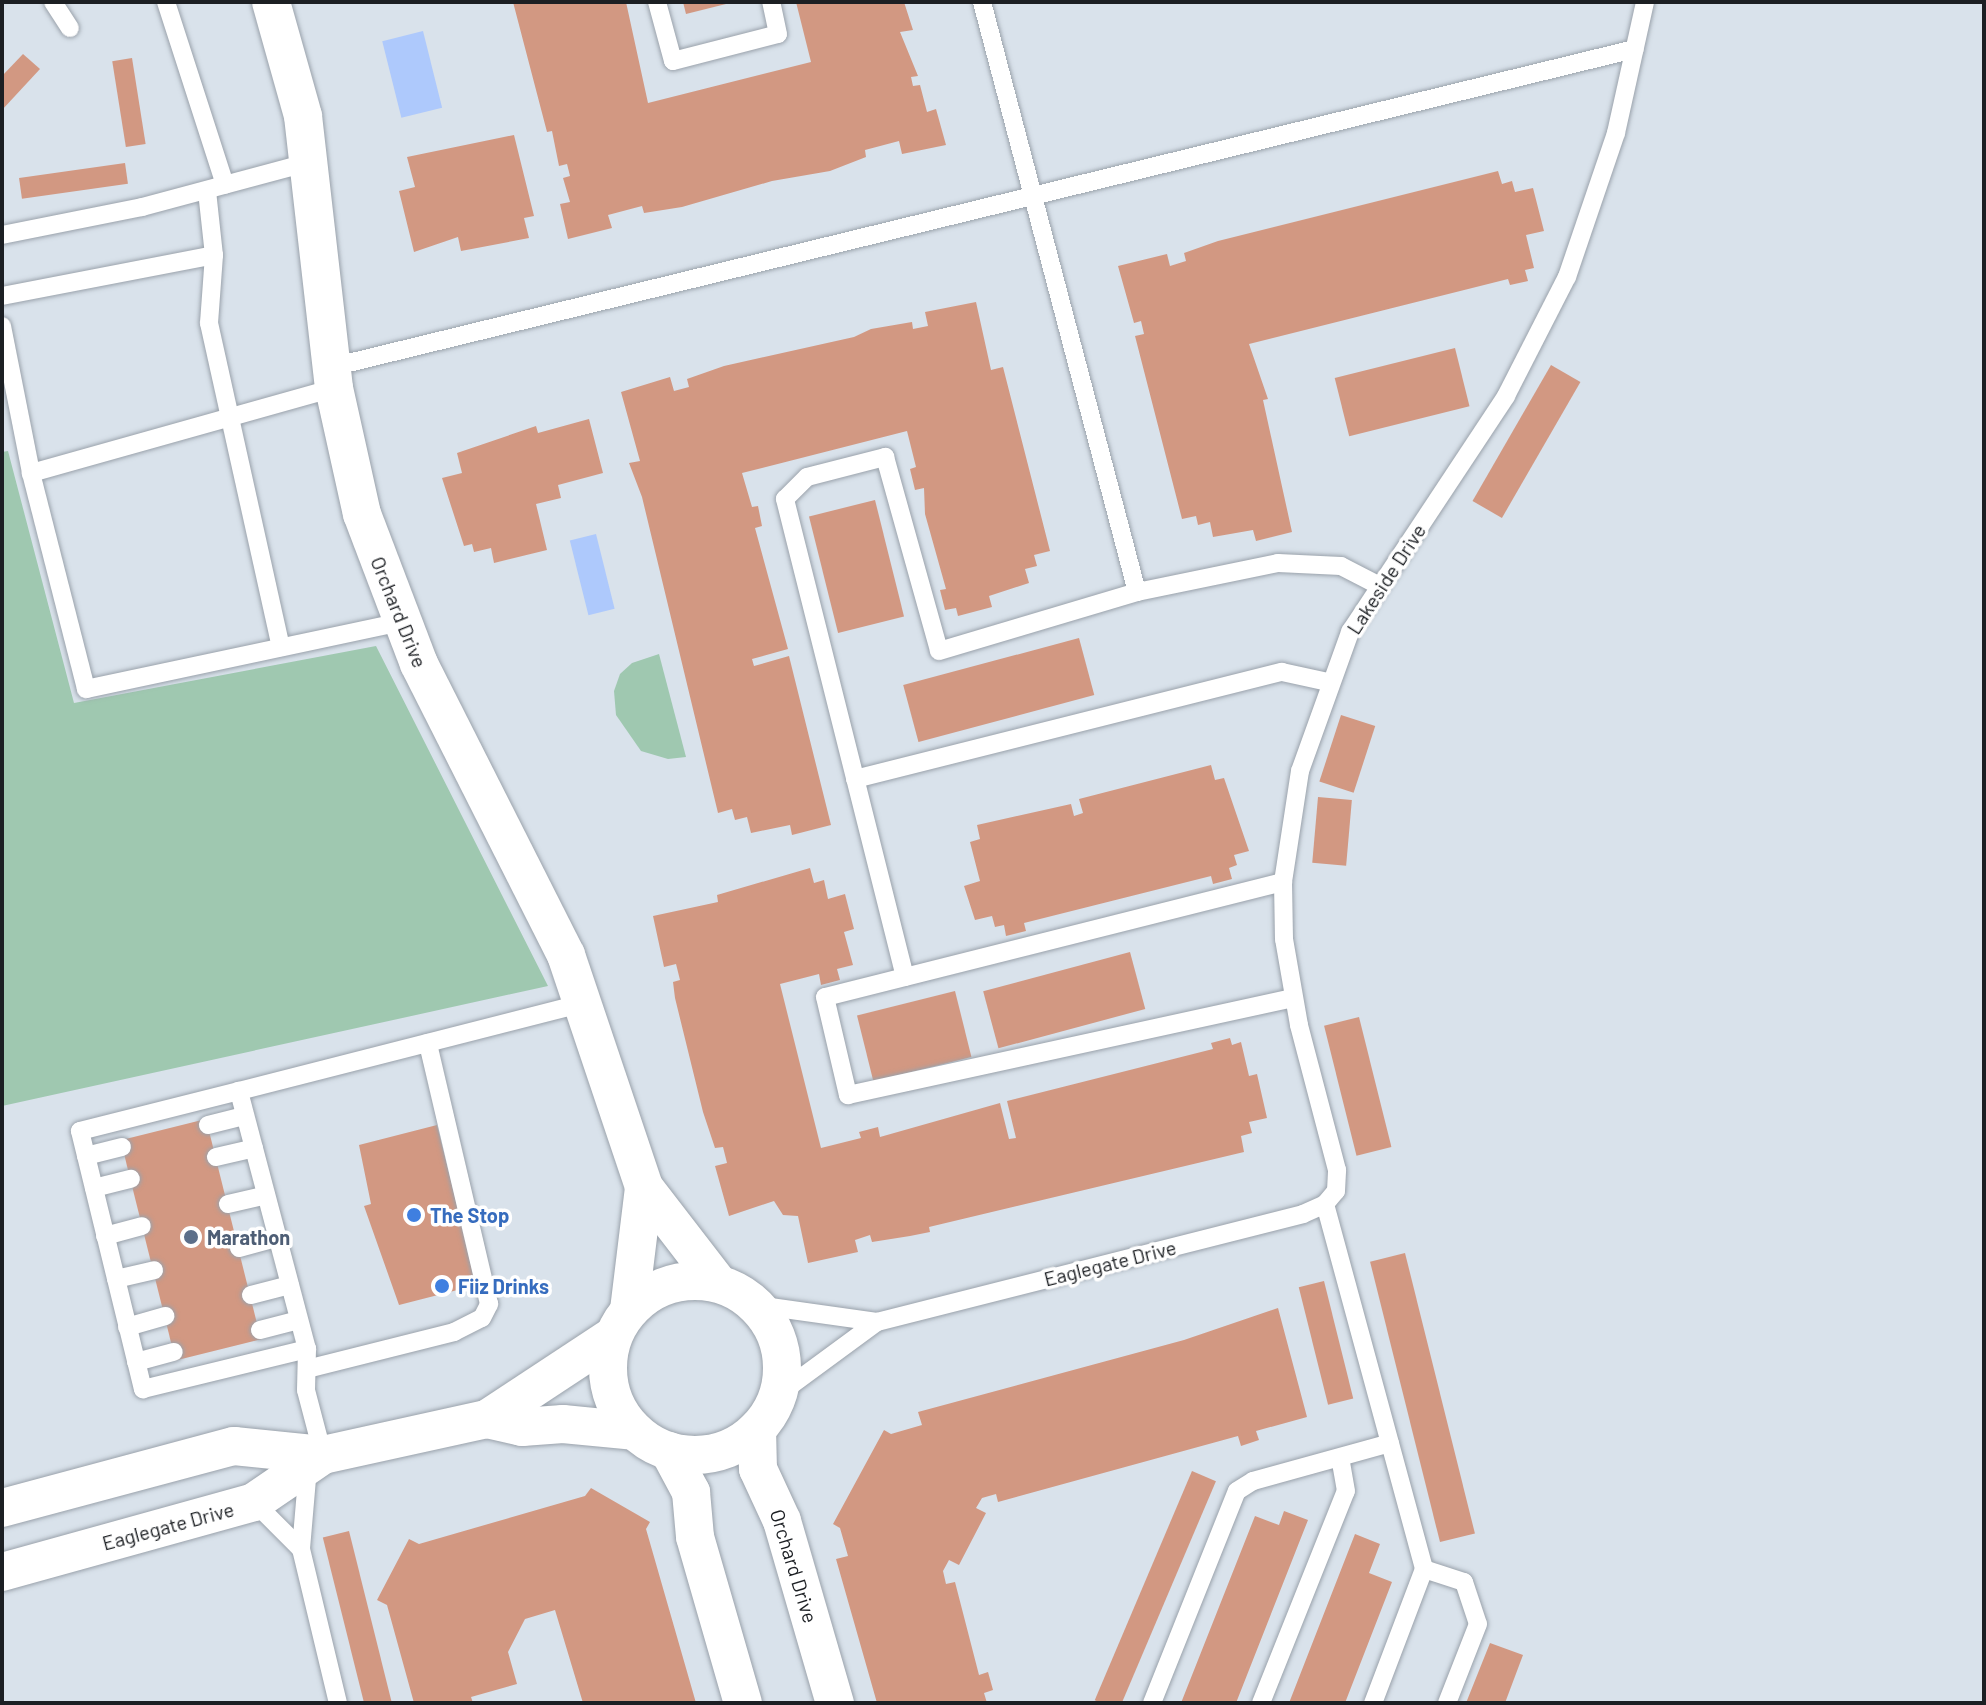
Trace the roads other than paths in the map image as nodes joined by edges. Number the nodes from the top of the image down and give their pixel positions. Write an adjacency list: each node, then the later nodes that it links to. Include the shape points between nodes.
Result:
1 (53, 2): 8 (lane)
2 (166, 2): 11 (lane)
3 (271, 2): 10 (street, Orchard Drive)
4 (657, 2): 5 (lane, via 673,61 778,34)
5 (771, 2)
6 (982, 2): 12 (lane)
7 (1645, 2): 9 (lane, Lakeside Drive)
8 (70, 28)
9 (1635, 49): 12 (lane); 21 (lane, Lakeside Drive, via 1588,221 1543,328 1506,396)
10 (310, 162): 11 (lane); 17 (street, Orchard Drive)
11 (216, 188): 13 (lane); 14 (lane)
12 (1030, 195): 17 (lane); 22 (lane)
13 (2, 235)
14 (214, 255): 15 (lane); 18 (lane, via 209,323)
15 (2, 296)
16 (2, 326): 19 (lane)
17 (333, 378): 18 (lane); 23 (street, Orchard Drive, via 362,514)
18 (228, 418): 20 (lane); 24 (lane)
19 (11, 433): 20 (lane)
20 (31, 473): 24 (lane, via 86,689)
21 (1378, 585): 22 (lane, via 1341,566 1278,563); 25 (lane, Lakeside Drive)
22 (1137, 592): 26 (lane, via 939,651 885,457 807,477 785,499)
23 (402, 622): 24 (lane); 30 (street, Orchard Drive, via 438,704 544,904)
24 (281, 647)
25 (1328, 682): 26 (lane, via 1282,672); 27 (lane, Lakeside Drive, via 1300,771)
26 (855, 779): 28 (lane)
27 (1283, 882): 28 (lane); 29 (lane, Lakeside Drive, via 1284,939)
28 (905, 977): 29 (lane, via 825,997 848,1095)
29 (1294, 998): 43 (lane, Lakeside Drive, via 1337,1170)
30 (583, 1003): 31 (lane); 40 (street, Orchard Drive)
31 (428, 1043): 32 (lane); 64 (lane, via 489,1304 482,1318 463,1328)
32 (239, 1091): 33 (lane); 37 (lane, via 80,1131)
33 (245, 1116): 34 (lane); 36 (lane)
34 (208, 1125)
35 (122, 1147): 37 (lane)
36 (254, 1148): 38 (lane); 42 (lane)
37 (86, 1156): 41 (lane)
38 (216, 1157)
39 (131, 1179): 41 (lane)
40 (644, 1187): 51 (street, Orchard Drive); 58 (street, Orchard Drive)
41 (94, 1188): 46 (lane)
42 (266, 1195): 44 (lane); 47 (lane)
43 (1331, 1198): 57 (lane, Eaglegate Drive); 69 (lane, Lakeside Drive)
44 (228, 1204)
45 (142, 1226): 46 (lane)
46 (105, 1236): 50 (lane)
47 (277, 1238): 48 (lane); 52 (lane)
48 (239, 1248)
49 (154, 1270): 50 (lane)
50 (116, 1279): 59 (lane)
51 (718, 1283): 54 (street); 58 (street, via 679,1281 643,1297)
52 (290, 1285): 53 (lane); 56 (lane)
53 (251, 1295)
54 (756, 1305): 57 (lane, Eaglegate Drive); 65 (street, via 777,1337)
55 (165, 1316): 59 (lane)
56 (299, 1320): 60 (lane); 61 (lane)
57 (877, 1322): 65 (lane, Eaglegate Drive)
58 (621, 1323): 66 (street, Eaglegate Drive); 68 (street, via 608,1377 612,1397)
59 (127, 1327): 63 (lane)
60 (260, 1330)
61 (307, 1349): 63 (lane, via 143,1389); 64 (lane)
62 (174, 1352): 63 (lane)
63 (136, 1362)
64 (307, 1369): 72 (lane)
65 (779, 1394): 67 (street)
66 (487, 1419): 68 (street, Eaglegate Drive, via 522,1427 563,1424); 72 (street, Eaglegate Drive)
67 (757, 1429): 70 (street, via 716,1453); 80 (street, Orchard Drive, via 758,1469 782,1521)
68 (634, 1431): 70 (street)
69 (1390, 1443): 71 (lane); 76 (lane, Lakeside Drive)
70 (669, 1451): 79 (street, via 691,1492 695,1537)
71 (1340, 1458): 81 (lane, via 1253,1481 1237,1491); 82 (lane, via 1346,1491)
72 (316, 1460): 73 (street, Eaglegate Drive); 74 (street, Eaglegate Drive, via 234,1446); 75 (lane)
73 (254, 1502): 75 (lane); 77 (street, Eaglegate Drive)
74 (2, 1508)
75 (301, 1549): 78 (lane)
76 (1424, 1569): 83 (lane); 84 (lane, via 1464,1582 1478,1624)
77 (2, 1572)
78 (338, 1703)
79 (743, 1703)
80 (835, 1703)
81 (1152, 1703)
82 (1261, 1703)
83 (1373, 1703)
84 (1447, 1703)

